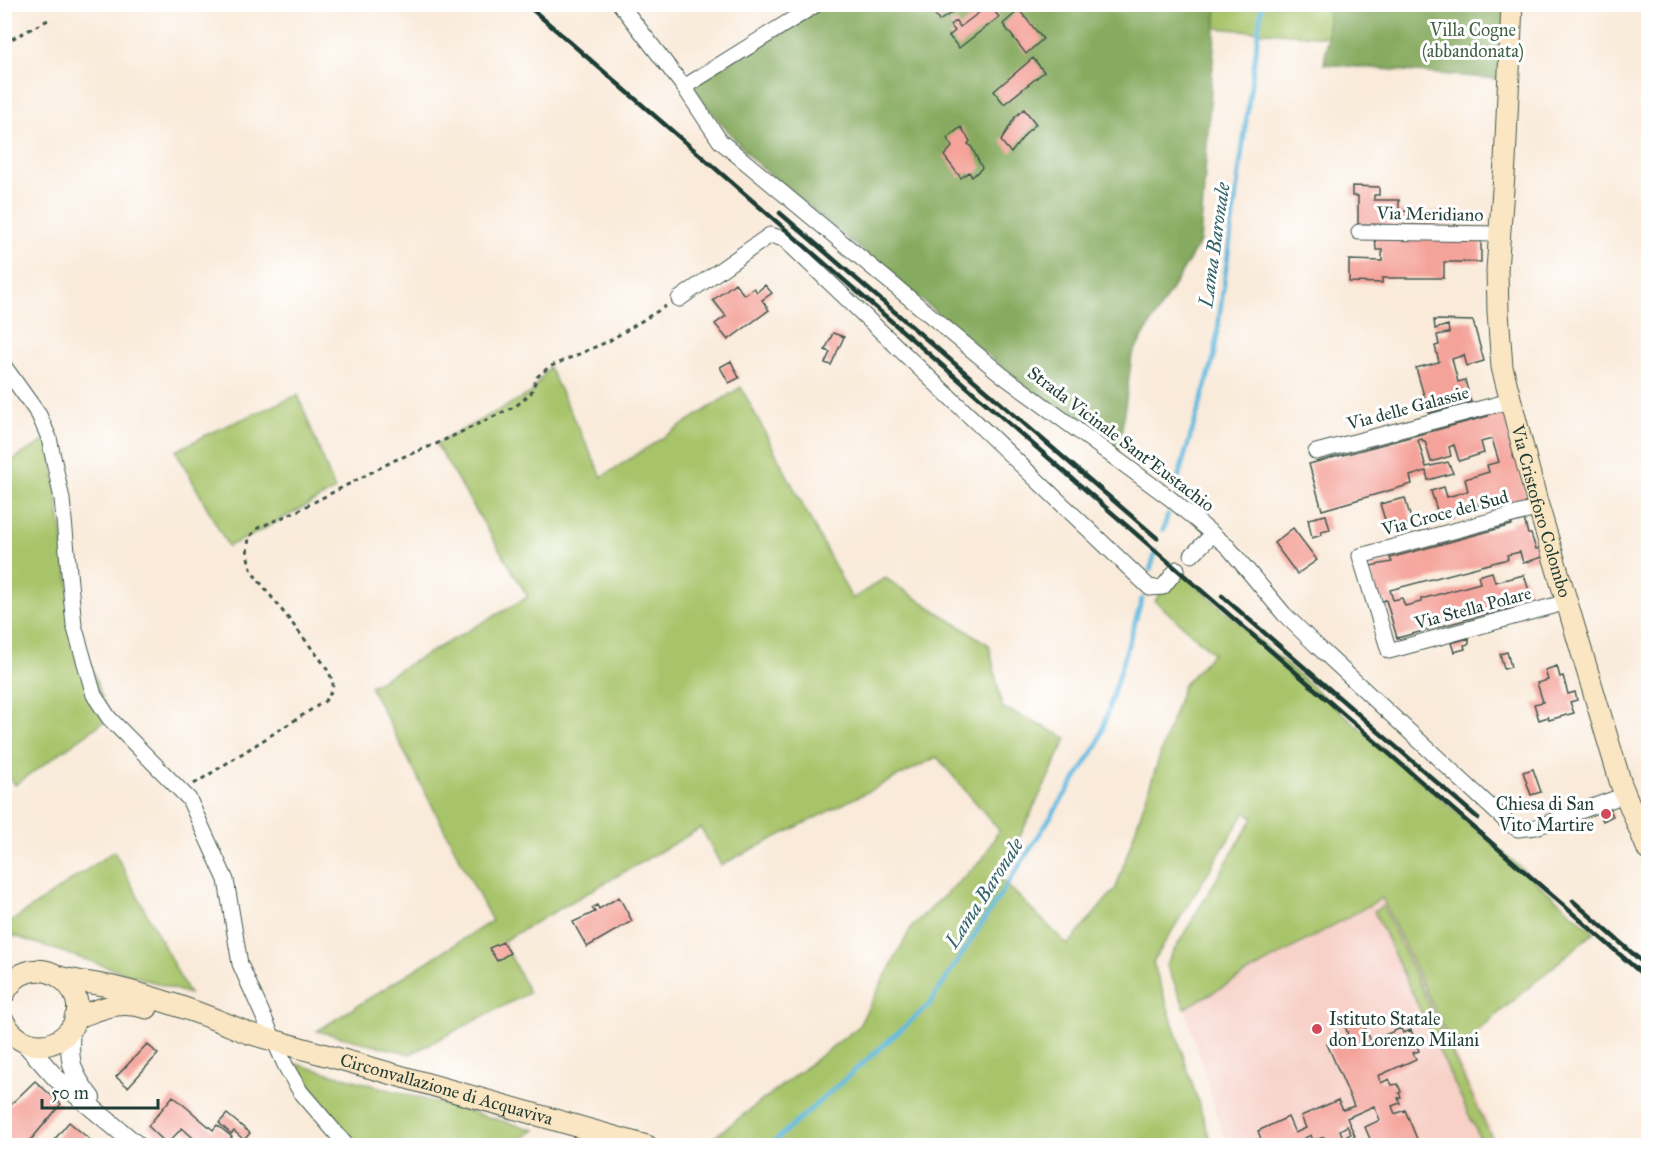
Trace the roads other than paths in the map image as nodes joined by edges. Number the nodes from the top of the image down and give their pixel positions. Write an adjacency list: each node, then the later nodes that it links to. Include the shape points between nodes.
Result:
1 (620, 4): 4 (street, Strada Vicinale Sant'Eustachio)
2 (817, 4): 4 (street)
3 (1512, 4): 6 (main road, Via Cristoforo Colombo)
4 (684, 87): 12 (street, Strada Vicinale Sant'Eustachio, via 720,141 1002,375)
5 (1359, 232): 6 (street, Via Meridiano)
6 (1500, 234): 9 (main road, Via Cristoforo Colombo, via 1499,343)
7 (679, 299): 14 (street, via 770,236 784,239 1150,588 1163,587)
8 (4, 366): 26 (street, via 39,415 49,438 62,499 74,625 94,695 109,718 182,792 198,817 226,880 240,964)
9 (1510, 401): 10 (street, Via delle Galassie); 11 (main road, Via Cristoforo Colombo)
10 (1316, 452)
11 (1539, 508): 15 (main road, Via Cristoforo Colombo); 16 (street, Via Croce del Sud, via 1360,556)
12 (1213, 534): 13 (street); 17 (street, Strada Vicinale Sant'Eustachio, via 1284,614 1508,823 1525,830)
13 (1192, 555)
14 (1177, 569)
15 (1567, 602): 16 (street, Via Stella Polare); 17 (main road, Via Cristoforo Colombo)
16 (1389, 651)
17 (1625, 795): 18 (main road, Via Cristoforo Colombo)
18 (1648, 850)
19 (4, 968): 20 (main road)
20 (29, 972): 21 (main road, via 52,972); 22 (main road, via 17,977)
21 (63, 978): 24 (main road, via 75,996); 25 (main road, via 166,1001)
22 (4, 994)
23 (4, 1022): 27 (main road)
24 (73, 1023): 25 (main road, via 103,1007 129,1004); 27 (main road, via 54,1042 44,1045); 28 (street, via 72,1070)
25 (248, 1033): 26 (main road, Circonvallazione di Acquaviva)
26 (275, 1040): 30 (street, via 300,1091); 31 (main road, Circonvallazione di Acquaviva)
27 (23, 1041): 28 (street, via 57,1078)
28 (106, 1119): 29 (street)
29 (138, 1146)
30 (347, 1146)
31 (647, 1146)

